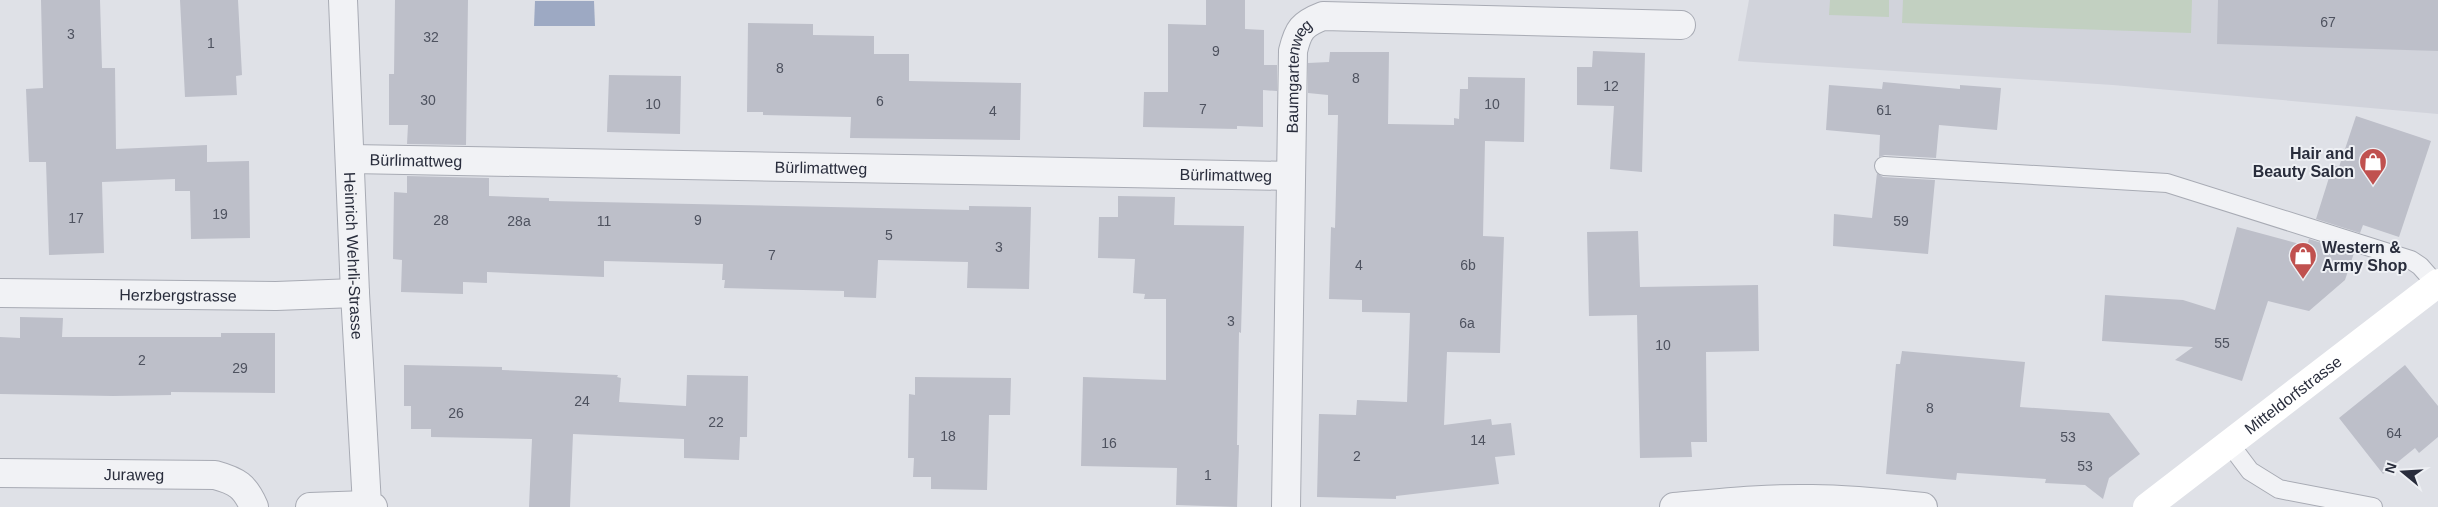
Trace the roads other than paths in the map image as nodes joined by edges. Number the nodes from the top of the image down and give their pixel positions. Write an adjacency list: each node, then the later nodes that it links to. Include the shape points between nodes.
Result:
1 (343, 0): 3 (street, Heinrich Wehrli-Strasse)
2 (1681, 25): 5 (street, Baumgartenweg, via 1323,16 1308,22 1297,34 1292,51)
3 (351, 159): 5 (street, Bürlimattweg); 8 (street, Heinrich Wehrli-Strasse)
4 (1884, 166): 6 (lane, via 2167,183 2411,260)
5 (1291, 176): 14 (street, Baumgartenweg)
6 (2437, 284): 9 (main road, Mitteldorfstrasse)
7 (0, 293): 8 (street, Herzbergstrasse, via 276,296)
8 (355, 293): 11 (street, Heinrich Wehrli-Strasse)
9 (2229, 443): 17 (main road, Mitteldorfstrasse); 18 (lane, via 2250,471 2278,489)
10 (0, 473): 12 (street, Juraweg, via 215,475 234,480 248,494)
11 (370, 506): 13 (street)
12 (254, 507)
13 (310, 507)
14 (1286, 507)
15 (1674, 507): 16 (street, via 1746,500 1811,499)
16 (1922, 507)
17 (2147, 507)
18 (2373, 507)

